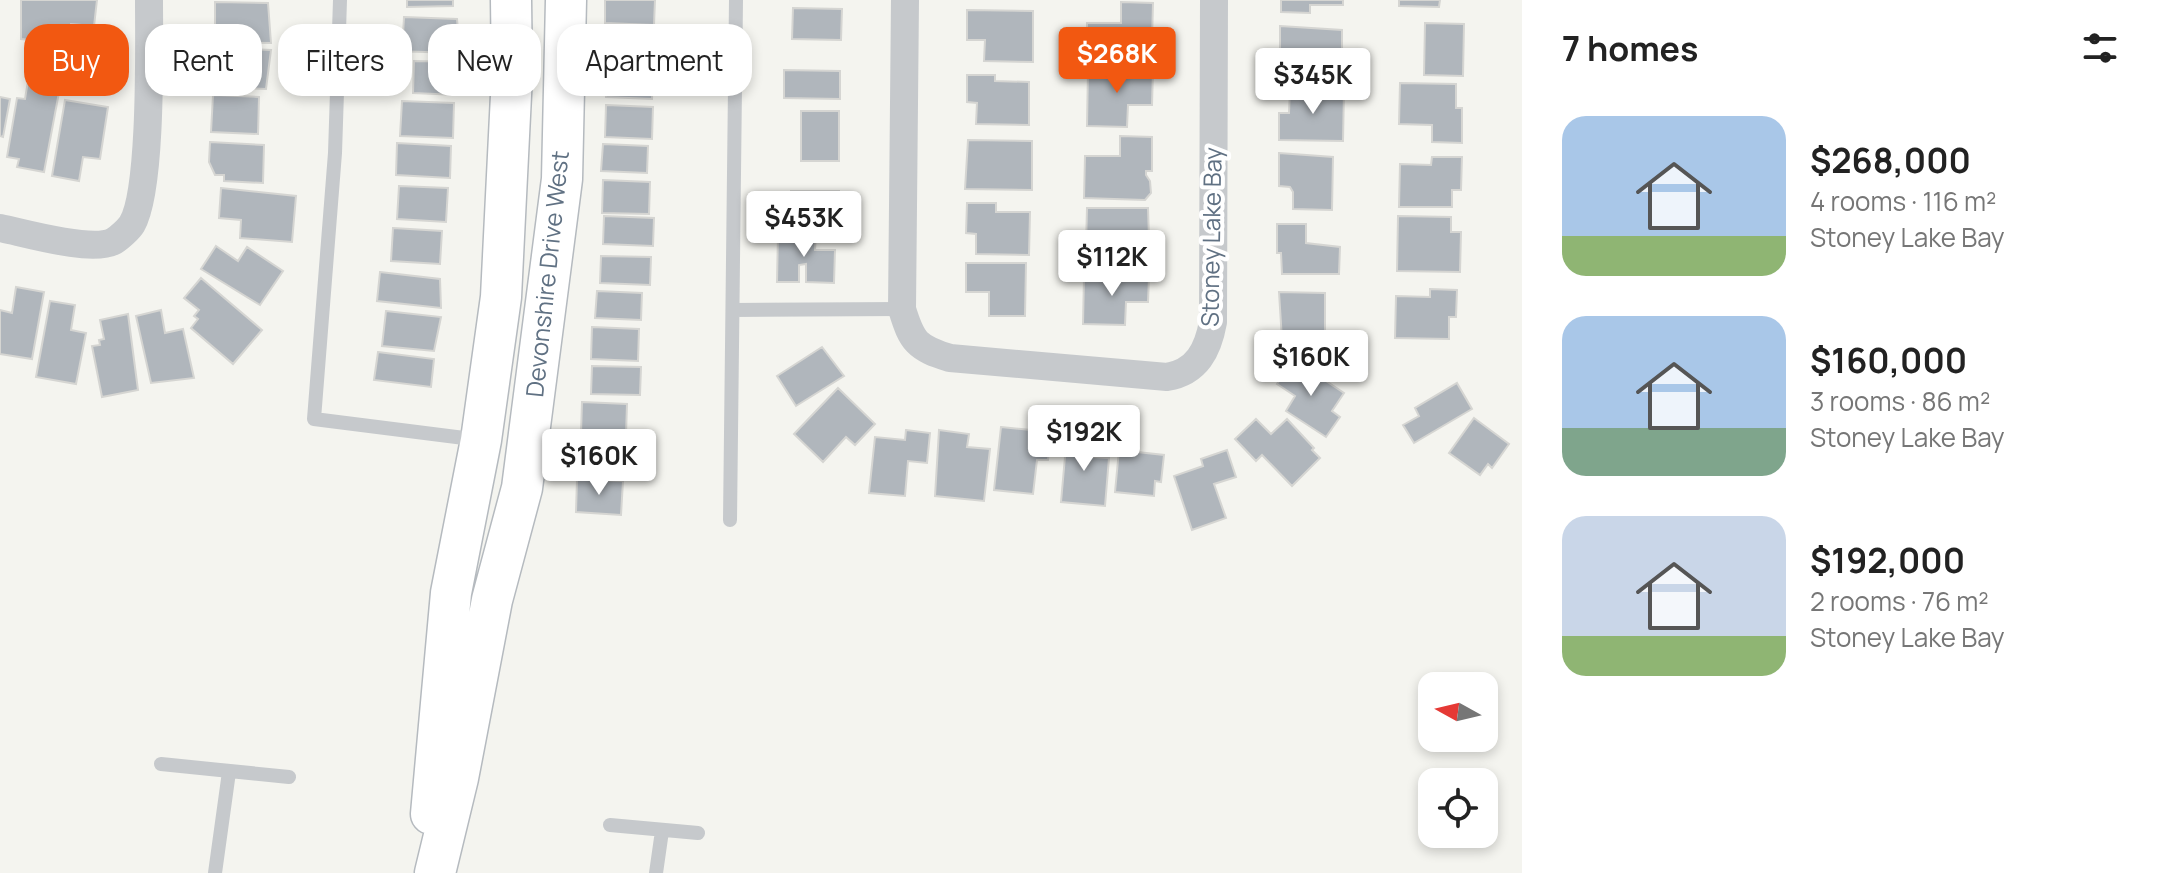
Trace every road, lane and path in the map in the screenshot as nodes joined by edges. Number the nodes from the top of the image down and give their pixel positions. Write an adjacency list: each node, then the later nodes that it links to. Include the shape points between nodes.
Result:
1 (149, 0): 8 (street, via 148,107 139,204 131,226 113,242 89,244)
2 (340, 0): 11 (lane, via 335,153 314,419)
3 (511, 0): 11 (street, Devonshire Drive West, via 501,297)
4 (566, 0): 21 (street, Devonshire Drive West, via 562,179 522,488 492,600)
5 (736, 0): 10 (lane)
6 (905, 0): 9 (street, Stoney Lake Bay)
7 (1214, 0): 9 (street, Stoney Lake Bay, via 1213,322 1209,342 1192,367 1167,377 950,358 919,347)
8 (0, 228)
9 (902, 309): 10 (lane)
10 (734, 310): 12 (lane)
11 (481, 440): 20 (street, Devonshire Drive West, via 451,593 432,776)
12 (730, 520)
13 (161, 764): 14 (lane)
14 (229, 772): 15 (lane); 19 (lane)
15 (289, 777)
16 (610, 825): 17 (lane)
17 (662, 831): 18 (lane); 22 (lane)
18 (698, 833)
19 (215, 873)
20 (429, 873)
21 (435, 873)
22 (656, 873)

